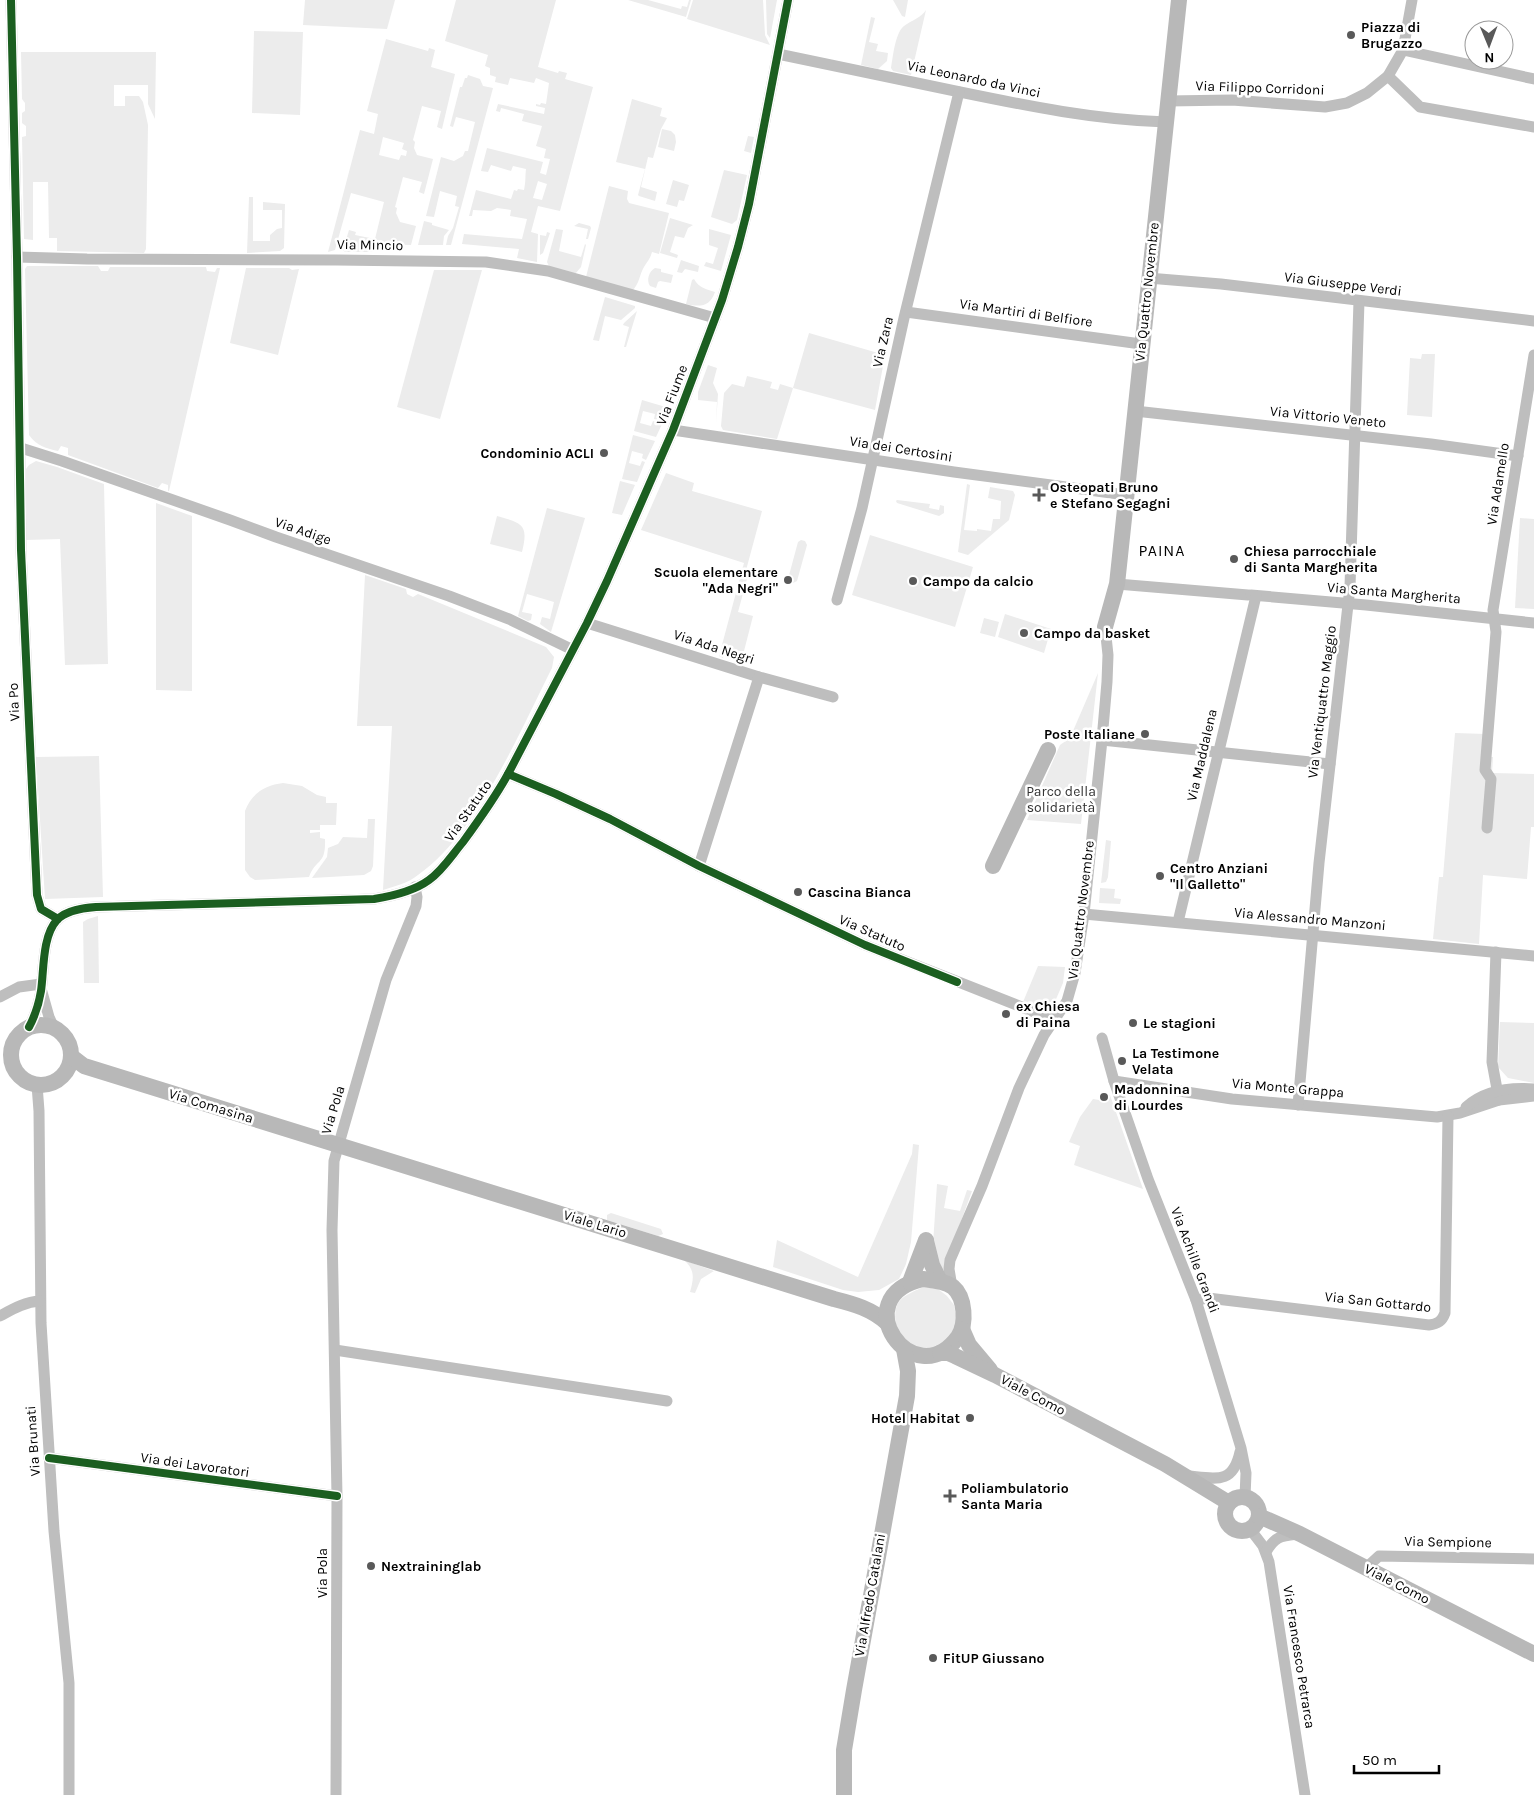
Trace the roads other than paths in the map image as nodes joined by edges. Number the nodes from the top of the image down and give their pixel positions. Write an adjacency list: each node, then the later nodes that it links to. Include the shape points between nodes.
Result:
1 (11, 0): 13 (street, Via Po)
2 (788, 0): 6 (street, Via Fiume)
3 (1179, 0): 10 (main road, Via Quattro Novembre)
4 (1412, 0): 5 (street, Via Filippo Corridoni)
5 (1403, 50): 7 (street, Via Filippo Corridoni); 8 (street)
6 (778, 54): 9 (street, Via Leonardo da Vinci); 17 (street, Via Fiume, via 743,230)
7 (1388, 76): 10 (street, Via Filippo Corridoni, via 1367,93 1347,103 1326,107 1232,100); 12 (street, via 1420,107)
8 (1534, 79)
9 (959, 92): 11 (street, Via Leonardo da Vinci, via 1077,115); 16 (street, Via Zara)
10 (1168, 101): 11 (main road, Via Quattro Novembre)
11 (1166, 122): 14 (main road, Via Quattro Novembre)
12 (1534, 127)
13 (17, 257): 17 (street, Via Mincio, via 486,262 548,271); 24 (street, Via Po)
14 (1148, 278): 15 (street, Via Giuseppe Verdi); 19 (main road, Via Quattro Novembre)
15 (1359, 301): 18 (street, Via Giuseppe Verdi); 23 (street, Via Ventiquattro Maggio)
16 (906, 312): 19 (street, Via Martiri di Belfiore); 26 (street, Via Zara)
17 (715, 318): 22 (street, Via Fiume)
18 (1534, 321)
19 (1142, 344): 21 (main road, Via Quattro Novembre)
20 (1534, 355): 25 (street, Via Adamello)
21 (1135, 411): 23 (street, Via Vittorio Veneto); 27 (main road, Via Quattro Novembre)
22 (673, 430): 26 (street, Via dei Certosini); 33 (street, Via Fiume)
23 (1353, 435): 25 (street, Via Vittorio Veneto); 31 (street, Via Ventiquattro Maggio)
24 (21, 448): 36 (street, Via Adige, via 470,604); 49 (street, Via Po, via 24,650 36,895 41,909)
25 (1518, 456): 32 (street, Via Adamello)
26 (872, 460): 27 (street, Via dei Certosini); 30 (street, Via Zara)
27 (1126, 495): 28 (main road, Via Quattro Novembre)
28 (1116, 584): 29 (street, Via Santa Margherita); 35 (main road, Via Quattro Novembre)
29 (1252, 595): 31 (street, Via Santa Margherita); 41 (street, Via Maddalena)
30 (837, 600)
31 (1348, 604): 32 (street, Via Santa Margherita); 42 (street, Via Ventiquattro Maggio)
32 (1495, 618): 34 (street, Via Santa Margherita); 44 (street, Via Adamello, via 1486,756 1490,779)
33 (587, 623): 36 (street, Via Fiume); 37 (street, Via Ada Negri)
34 (1534, 623)
35 (1105, 627): 39 (street, Via Quattro Novembre, via 1108,655)
36 (573, 650): 43 (street, Via Fiume)
37 (759, 677): 38 (street, Via Ada Negri); 45 (street)
38 (833, 697)
39 (1102, 740): 41 (street); 48 (street, Via Quattro Novembre)
40 (1048, 750): 46 (main road)
41 (1218, 752): 42 (street); 50 (street, Via Maddalena)
42 (1330, 764): 51 (street, Via Ventiquattro Maggio)
43 (508, 774): 45 (street, Via Statuto, via 610,819); 47 (street, Via Statuto, via 492,802 444,866)
44 (1487, 828)
45 (699, 866): 56 (street, Via Statuto, via 865,945 1046,1017)
46 (993, 866)
47 (415, 887): 49 (street, Via Statuto, via 374,899 82,908); 71 (street, Via Pola, via 416,906 386,980)
48 (1084, 914): 50 (street, Via Alessandro Manzoni); 56 (street, Via Quattro Novembre, via 1072,986)
49 (58, 920): 54 (street, via 46,943)
50 (1178, 922): 51 (street, Via Alessandro Manzoni)
51 (1313, 936): 52 (street, Via Alessandro Manzoni); 69 (street, Via Ventiquattro Maggio)
52 (1496, 952): 53 (street, Via Alessandro Manzoni); 67 (street, via 1492,1062)
53 (1534, 956)
54 (41, 987): 55 (street, via 19,987); 57 (street); 58 (street)
55 (0, 997)
56 (1056, 1018): 73 (street, Via Quattro Novembre, via 1019,1088 950,1260)
57 (29, 1027): 58 (main road, via 46,1025); 60 (main road)
58 (54, 1028): 61 (main road, Via Comasina, via 67,1039)
59 (1102, 1038): 64 (street, Via Achille Grandi)
60 (6, 1043): 65 (main road, via 14,1069 28,1082)
61 (71, 1056): 62 (main road, Via Comasina); 63 (main road)
62 (84, 1066): 63 (main road); 71 (main road, Via Comasina)
63 (65, 1073): 65 (main road, via 52,1082)
64 (1114, 1081): 69 (street, Via Monte Grappa, via 1232,1099); 75 (street, Via Achille Grandi, via 1148,1179)
65 (38, 1085): 76 (street, Via Brunati)
66 (1534, 1090): 67 (street, Via Monte Grappa)
67 (1498, 1095): 68 (street, Via Monte Grappa); 70 (street, Via Monte Grappa, via 1470,1103 1460,1113)
68 (1534, 1096)
69 (1298, 1105): 70 (street, Via Monte Grappa)
70 (1448, 1116): 75 (street, Via San Gottardo, via 1445,1313 1440,1322 1429,1324 1208,1298)
71 (338, 1145): 77 (main road, Viale Lario); 82 (street, Via Pola, via 334,1161 332,1220)
72 (910, 1282): 73 (main road, via 923,1278); 73 (main road, via 926,1240 932,1265); 74 (main road)
73 (946, 1284): 80 (main road, via 957,1293 962,1306)
74 (893, 1296): 77 (main road, Viale Lario); 79 (main road)
75 (1196, 1300): 87 (street, Via Achille Grandi)
76 (40, 1301): 78 (street, via 18,1306); 88 (street, Via Brunati)
77 (851, 1303): 79 (main road, Viale Lario, via 874,1312)
78 (0, 1316)
79 (887, 1323): 81 (main road, via 897,1343)
80 (962, 1329): 83 (main road, via 951,1346); 84 (main road, Viale Como, via 969,1345)
81 (904, 1349): 83 (main road, via 914,1354); 85 (main road, Via Alfredo Catalani, via 908,1371)
82 (335, 1350): 86 (street); 90 (street, Via Pola)
83 (934, 1354): 84 (main road, Viale Como, via 955,1356); 85 (main road, Via Alfredo Catalani, via 915,1375)
84 (995, 1375): 89 (main road, Viale Como)
85 (907, 1396): 101 (main road, Via Alfredo Catalani, via 852,1698 844,1750)
86 (667, 1401)
87 (1241, 1448): 89 (street, via 1237,1466 1229,1474 1217,1478); 91 (street, Via Achille Grandi, via 1246,1473)
88 (49, 1458): 90 (street, Via dei Lavoratori); 99 (street, Via Brunati, via 69,1683)
89 (1184, 1476): 92 (main road, Viale Como)
90 (337, 1496): 100 (street, Via Pola)
91 (1245, 1497): 92 (main road); 93 (main road, via 1254,1502 1259,1511)
92 (1229, 1503): 93 (main road, via 1225,1514 1229,1525 1239,1531)
93 (1254, 1523): 94 (main road, Viale Como); 95 (street, Via Francesco Petrarca)
94 (1300, 1534): 95 (street, via 1281,1536 1271,1543); 97 (main road, Viale Como)
95 (1266, 1552): 102 (street, Via Francesco Petrarca)
96 (1534, 1559): 97 (street, Via Sempione, via 1380,1556)
97 (1366, 1568): 98 (main road, Viale Como)
98 (1534, 1654)
99 (69, 1795)
100 (336, 1795)
101 (844, 1795)
102 (1305, 1795)

